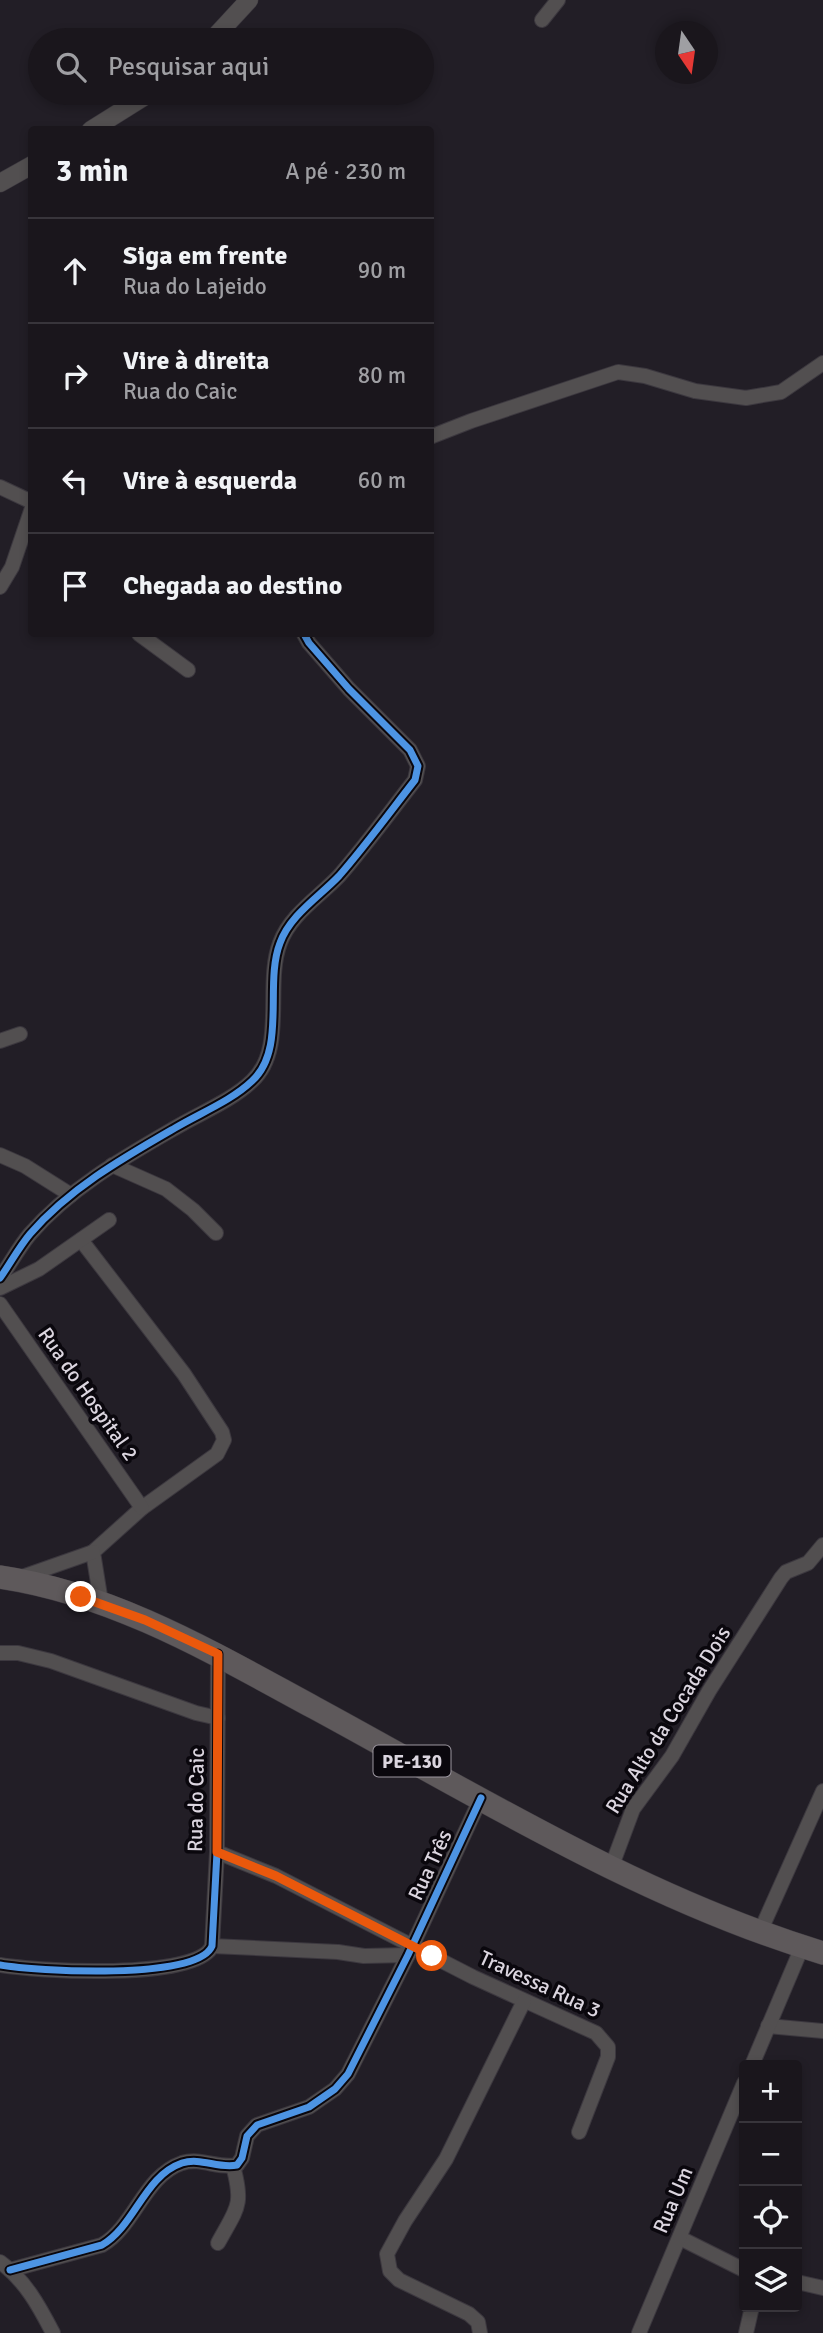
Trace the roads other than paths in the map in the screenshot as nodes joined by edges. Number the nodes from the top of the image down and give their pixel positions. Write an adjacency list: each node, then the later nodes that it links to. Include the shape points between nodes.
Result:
1 (249, 0): 4 (street)
2 (558, 0): 3 (street)
3 (542, 20)
4 (223, 28)
5 (131, 105): 6 (street)
6 (97, 126)
7 (28, 167): 8 (street)
8 (0, 183)
9 (823, 363): 10 (street, via 781,392 746,398 618,372)
10 (434, 435)
11 (0, 487): 12 (street)
12 (28, 500)
13 (28, 520): 14 (street)
14 (0, 587)
15 (143, 637): 17 (street)
16 (306, 637): 21 (street, via 410,750 418,761 417,776 280,941 270,1044 259,1073 222,1102)
17 (188, 670)
18 (20, 1034): 19 (street)
19 (0, 1041)
20 (0, 1155): 22 (street)
21 (112, 1165): 22 (street); 24 (street, via 166,1189)
22 (71, 1195): 26 (street, via 30,1235)
23 (109, 1220): 25 (street)
24 (216, 1233)
25 (81, 1240): 27 (street, via 39,1269); 29 (street, via 184,1374 224,1440 202,1466)
26 (0, 1278)
27 (0, 1288)
28 (0, 1304): 29 (street, Rua do Hospital 2)
29 (142, 1508): 31 (street)
30 (823, 1545): 40 (street, Rua Alto da Cocada Dois, via 808,1563 786,1572 663,1769 633,1809)
31 (93, 1552): 32 (street); 33 (street)
32 (7, 1579): 33 (main road, PE-130)
33 (101, 1602): 35 (main road, PE-130)
34 (0, 1653): 36 (street, via 51,1661)
35 (218, 1654): 36 (street, Rua do Caic); 38 (main road, PE-130)
36 (218, 1718): 39 (street, Rua do Caic)
37 (823, 1791): 41 (street)
38 (481, 1798): 40 (main road, PE-130); 44 (street, Rua Três)
39 (217, 1852): 42 (street, Rua do Caic); 44 (street, Travessa Rua 3, via 276,1876)
40 (611, 1868): 41 (main road, PE-130)
41 (760, 1932): 43 (main road, PE-130)
42 (212, 1946): 44 (street, via 364,1956); 45 (street, via 196,1960 152,1968 84,1972)
43 (812, 1950): 47 (street)
44 (410, 1951): 46 (street, Travessa Rua 3); 52 (street, Rua Três, via 342,2082 301,2111 257,2125 247,2136 242,2158)
45 (0, 1965)
46 (524, 2001): 51 (street, Travessa Rua 3, via 596,2033 608,2047); 61 (street, via 446,2159 387,2253 390,2270 399,2280 470,2314)
47 (768, 2026): 48 (street); 49 (street)
48 (823, 2031)
49 (754, 2060)
50 (739, 2096): 53 (street, Rua Um)
51 (579, 2132)
52 (233, 2166): 54 (street, via 239,2203); 55 (street, via 194,2161 178,2165 141,2199 108,2242)
53 (680, 2238): 56 (street); 62 (street, Rua Um)
54 (218, 2243)
55 (5, 2266): 60 (street, via 28,2290)
56 (739, 2268)
57 (802, 2283): 58 (street)
58 (823, 2288)
59 (751, 2312): 63 (street)
60 (53, 2333)
61 (480, 2333)
62 (639, 2333)
63 (746, 2333)

